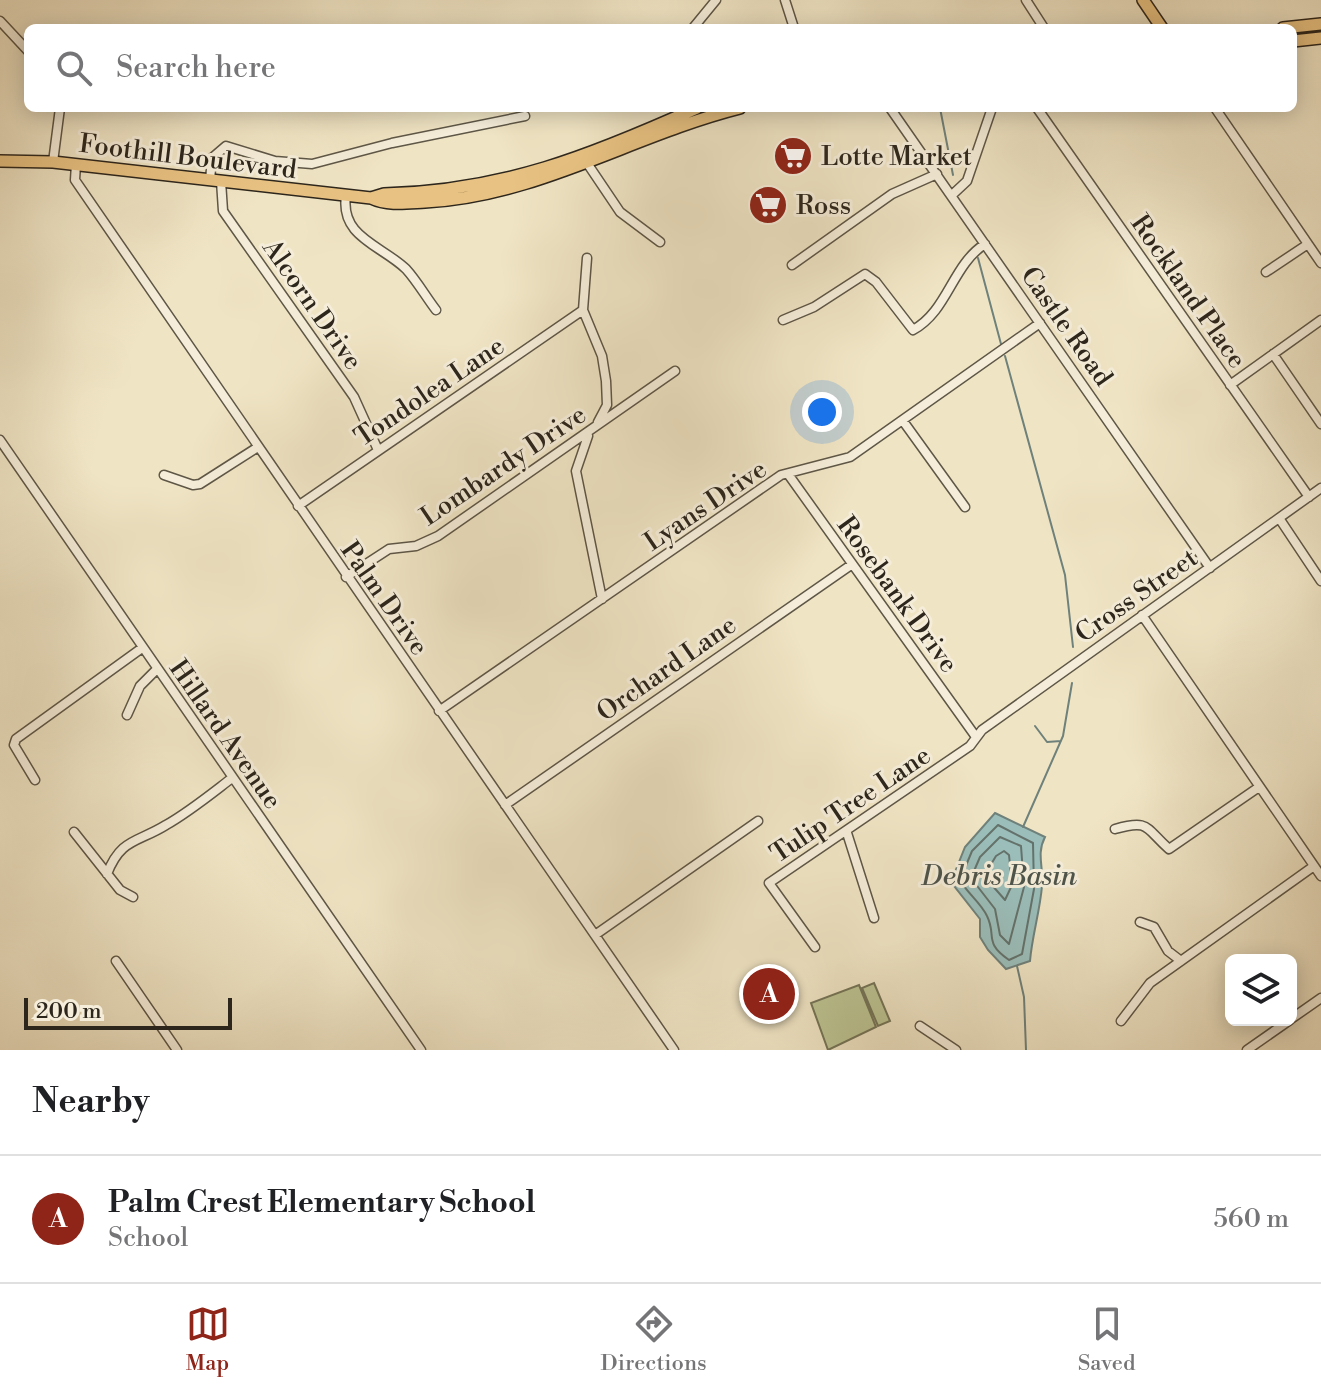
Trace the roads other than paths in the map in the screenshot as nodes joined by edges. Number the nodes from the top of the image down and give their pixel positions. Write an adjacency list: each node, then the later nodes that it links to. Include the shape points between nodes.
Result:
1 (716, 0): 6 (street)
2 (785, 0): 7 (street)
3 (1026, 0): 8 (street)
4 (1143, 0): 9 (main road)
5 (0, 21): 14 (street)
6 (696, 24)
7 (793, 24)
8 (1041, 24)
9 (1159, 24)
10 (1321, 24): 11 (main road)
11 (1297, 27)
12 (1321, 38): 13 (main road)
13 (1297, 41)
14 (24, 47)
15 (59, 112): 26 (street)
16 (690, 112): 23 (main road, Foothill Boulevard)
17 (725, 112): 23 (main road, Foothill Boulevard)
18 (893, 112): 28 (street, Castle Road)
19 (991, 112): 30 (street, via 967,181)
20 (1040, 112): 46 (street, Rockland Place)
21 (1218, 112): 34 (street)
22 (525, 116): 29 (street, via 312,164 275,161 226,146 212,158)
23 (654, 131): 24 (main road, Foothill Boulevard)
24 (585, 160): 31 (main road, Foothill Boulevard, via 531,184 458,199 404,203); 32 (street, via 620,212)
25 (0, 161): 26 (main road, Foothill Boulevard)
26 (53, 162): 27 (main road, Foothill Boulevard)
27 (76, 164): 29 (main road, Foothill Boulevard); 51 (street, Palm Drive, via 75,180)
28 (937, 174): 30 (street, Castle Road); 37 (street, via 892,194)
29 (215, 180): 31 (main road, Foothill Boulevard); 52 (street, Alcorn Drive, via 223,211 354,397)
30 (952, 195): 33 (street, Castle Road)
31 (346, 196): 39 (street, via 347,222 405,268)
32 (660, 242)
33 (985, 244): 41 (street, via 967,258 934,313 913,330 865,274); 43 (street, Castle Road)
34 (1308, 244): 36 (street); 38 (street)
35 (587, 258): 40 (street)
36 (1321, 263)
37 (792, 265)
38 (1266, 272)
39 (436, 310)
40 (583, 310): 49 (street, via 606,381 606,410); 52 (street, Tondolea Lane)
41 (783, 320)
42 (1321, 320): 44 (street)
43 (1040, 323): 47 (street, Lyans Drive); 61 (street, Castle Road)
44 (1273, 354): 46 (street); 48 (street)
45 (675, 371): 49 (street, Lombardy Drive)
46 (1230, 385): 56 (street, Rockland Place)
47 (903, 421): 53 (street, Lyans Drive, via 850,457); 58 (street)
48 (1321, 424)
49 (591, 431): 62 (street, Lombardy Drive, via 438,536 416,546 389,549); 64 (street, via 576,471)
50 (0, 440): 66 (street, Hillard Avenue)
51 (258, 447): 54 (street, via 200,484); 57 (street, Palm Drive)
52 (378, 450): 57 (street, Tondolea Lane)
53 (788, 474): 60 (street, Rosebank Drive); 64 (street, Lyans Drive)
54 (164, 475)
55 (1321, 488): 56 (street, Cross Street)
56 (1309, 497): 59 (street, Cross Street)
57 (298, 506): 62 (street, Palm Drive)
58 (965, 507)
59 (1279, 518): 61 (street, Cross Street); 63 (street)
60 (851, 565): 70 (street, Rosebank Drive); 74 (street, Orchard Lane)
61 (1210, 568): 65 (street, Cross Street)
62 (346, 577): 68 (street, Palm Drive)
63 (1321, 581)
64 (602, 599): 68 (street, Lyans Drive)
65 (1142, 615): 70 (street, Cross Street); 73 (street)
66 (142, 648): 67 (street, Hillard Avenue); 72 (street, via 16,739 14,745)
67 (157, 669): 69 (street, via 140,686); 71 (street, Hillard Avenue)
68 (439, 711): 74 (street, Palm Drive)
69 (127, 715)
70 (976, 737): 78 (street, Tulip Tree Lane)
71 (232, 778): 80 (street, via 165,826 128,842 114,855); 95 (street, Hillard Avenue)
72 (35, 780)
73 (1259, 787): 76 (street, via 1169,849 1149,826); 79 (street)
74 (505, 805): 85 (street, Palm Drive)
75 (758, 821): 85 (street)
76 (1115, 829)
77 (74, 832): 80 (street)
78 (847, 833): 83 (street); 86 (street, Tulip Tree Lane, via 769,883)
79 (1314, 866): 81 (street); 88 (street)
80 (107, 874): 82 (street)
81 (1321, 876)
82 (133, 897)
83 (874, 918)
84 (1140, 922): 88 (street, via 1154,927)
85 (595, 935): 96 (street, Palm Drive)
86 (815, 947)
87 (116, 961): 94 (street)
88 (1181, 961): 91 (street, via 1150,983)
89 (1321, 998): 90 (street)
90 (1297, 1015)
91 (1121, 1021)
92 (920, 1026): 97 (street)
93 (1281, 1026): 98 (street)
94 (177, 1050)
95 (421, 1050)
96 (674, 1050)
97 (956, 1050)
98 (1247, 1050)

